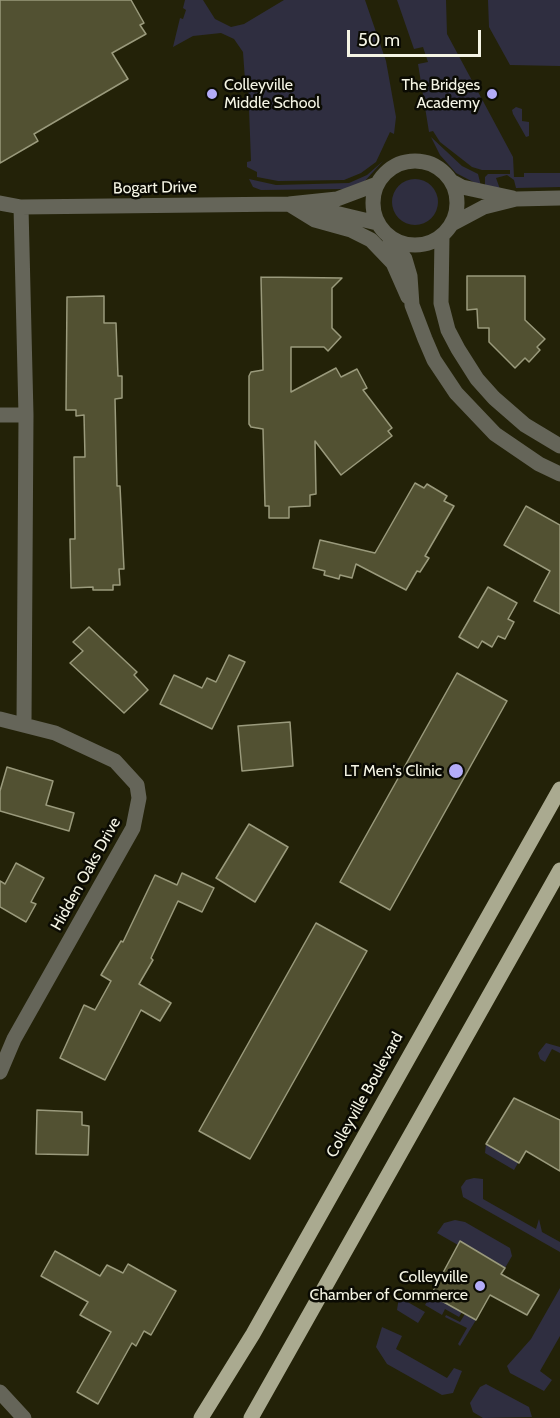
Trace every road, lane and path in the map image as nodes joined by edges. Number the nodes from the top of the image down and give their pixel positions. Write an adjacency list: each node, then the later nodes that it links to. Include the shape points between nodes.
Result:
1 (451, 181): 2 (street, via 435,166 416,161 397,165); 4 (street); 10 (street, via 457,202)
2 (377, 184): 6 (street, Bogart Drive, via 337,199); 9 (street, via 373,196)
3 (560, 198): 4 (street)
4 (516, 199): 10 (street, via 483,207)
5 (0, 203): 7 (street, Bogart Drive)
6 (289, 204): 7 (street, Bogart Drive); 9 (street, Bogart Drive); 12 (street, via 315,220 371,240 393,263)
7 (21, 207): 8 (street, Bogart Drive); 16 (street)
8 (0, 216)
9 (377, 223): 11 (street)
10 (447, 230): 11 (street, via 428,243 412,246); 13 (street, via 441,303)
11 (389, 237): 12 (street, via 405,259)
12 (412, 305): 14 (street)
13 (458, 349): 14 (street); 17 (street, via 494,398)
14 (434, 360): 19 (street, via 467,407)
15 (0, 415): 16 (street)
16 (26, 415): 22 (street)
17 (543, 438): 18 (street); 19 (street)
18 (560, 446)
19 (520, 452): 20 (street)
20 (560, 474)
21 (0, 719): 22 (street, Hidden Oaks Drive)
22 (24, 723): 25 (street, Hidden Oaks Drive, via 56,733 115,761 137,785 139,811 14,1039)
23 (560, 789): 28 (main road, Colleyville Boulevard, via 253,1334)
24 (560, 870): 29 (main road)
25 (0, 1072)
26 (0, 1392): 27 (street)
27 (22, 1417)
28 (201, 1418)
29 (251, 1418)

